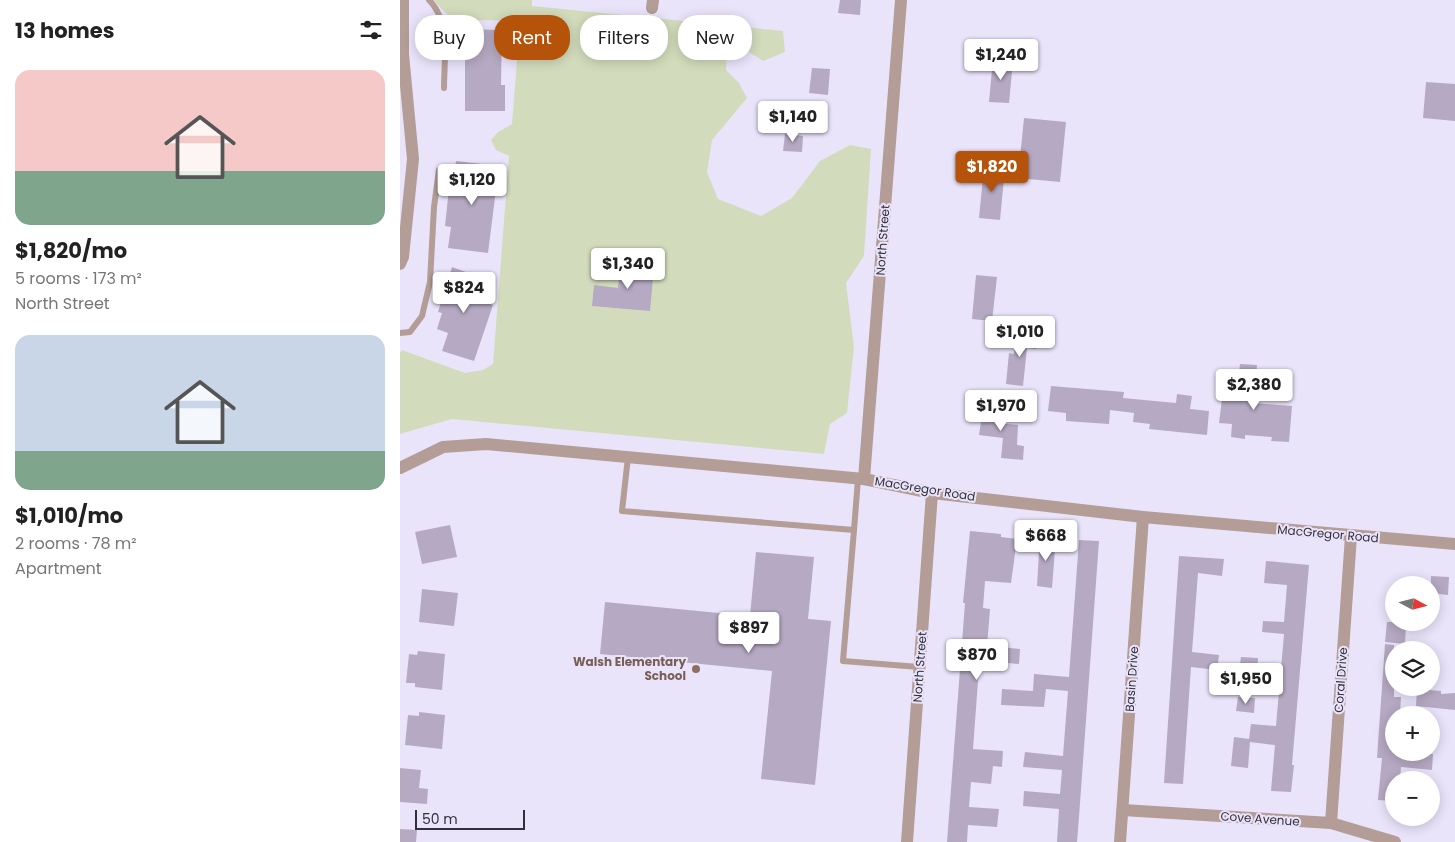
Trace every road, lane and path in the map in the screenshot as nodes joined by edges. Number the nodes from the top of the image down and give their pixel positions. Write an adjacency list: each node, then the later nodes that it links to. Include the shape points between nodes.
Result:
1 (404, 0): 6 (street, via 403,54 413,159)
2 (429, 0): 4 (lane, via 436,7 444,31)
3 (901, 0): 10 (street, North Street)
4 (444, 88)
5 (439, 170): 7 (lane, via 430,282 422,316 410,332)
6 (400, 264)
7 (400, 333)
8 (628, 457): 9 (street, MacGregor Road, via 486,444 443,447); 10 (street, MacGregor Road); 13 (lane, via 622,511)
9 (400, 468)
10 (861, 479): 11 (street, MacGregor Road); 13 (lane)
11 (932, 493): 12 (street, MacGregor Road); 16 (street, North Street)
12 (1143, 517): 14 (street, MacGregor Road); 17 (street, Basin Drive)
13 (854, 530): 16 (lane, via 843,661)
14 (1351, 536): 15 (street, MacGregor Road); 18 (street, Coral Drive)
15 (1455, 544)
16 (920, 667): 19 (street, North Street)
17 (1123, 810): 18 (street, Cove Avenue); 20 (street, Basin Drive)
18 (1331, 823): 21 (street, Cove Avenue)
19 (907, 842)
20 (1120, 842)
21 (1395, 842)

